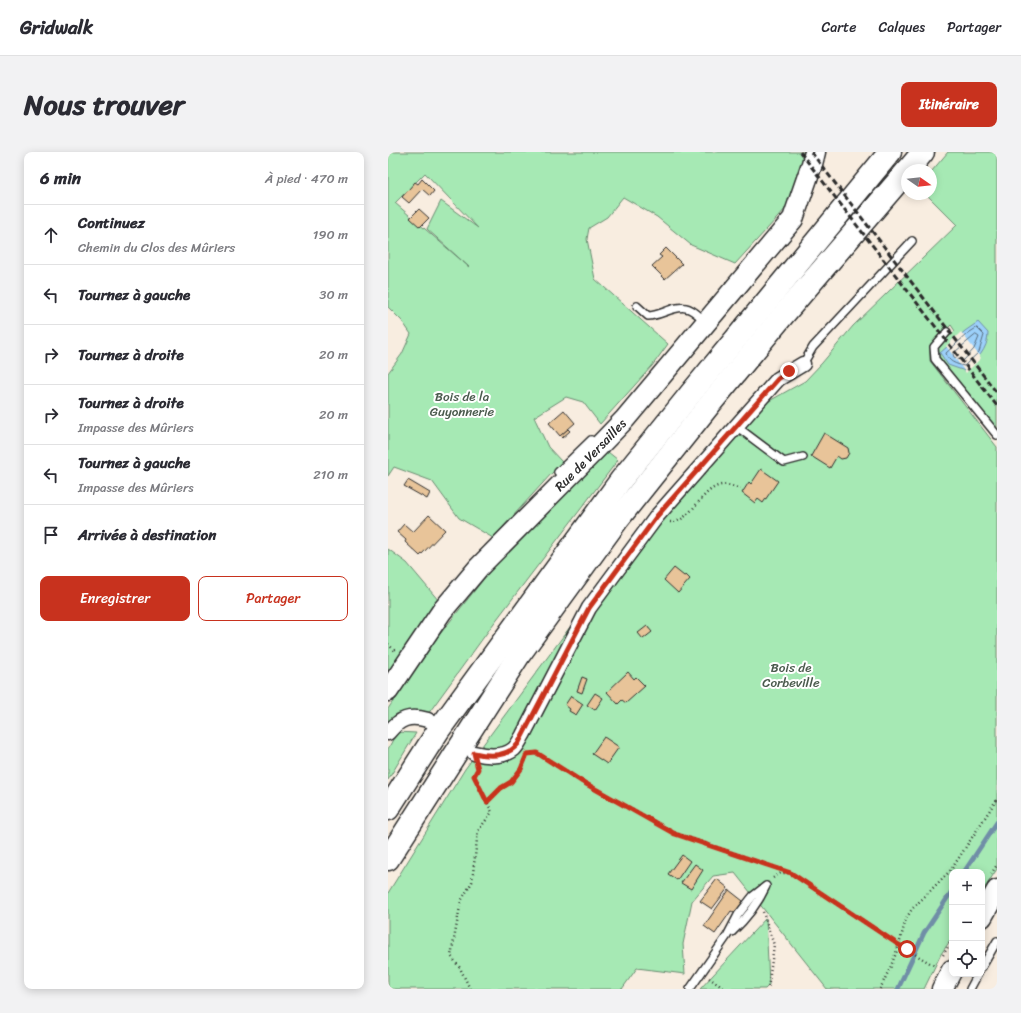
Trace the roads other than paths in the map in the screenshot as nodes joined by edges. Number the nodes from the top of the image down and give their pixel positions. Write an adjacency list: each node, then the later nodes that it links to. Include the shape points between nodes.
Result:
1 (815, 152): 8 (main road, Rue de Versailles, via 793,219)
2 (890, 152): 20 (highway, via 621,480 443,725)
3 (923, 152): 4 (highway)
4 (914, 164)
5 (901, 179): 21 (highway, via 725,386 618,519 519,655)
6 (912, 241): 10 (lane, via 813,347)
7 (637, 306): 8 (lane, via 648,316 656,316 681,307 688,308)
8 (707, 322): 13 (main road, Rue de Versailles)
9 (947, 332): 12 (lane, via 934,347 935,359)
10 (803, 364): 11 (street, via 778,379)
11 (736, 426): 14 (lane, via 784,462); 19 (street, via 657,516 589,608 514,749 499,755)
12 (997, 435)
13 (607, 438): 15 (lane, via 598,433); 16 (main road, Rue de Versailles, via 475,572 442,611)
14 (803, 457)
15 (558, 472)
16 (388, 690)
17 (428, 720): 18 (street, via 412,717 402,720)
18 (388, 733)
19 (474, 753)
20 (388, 809)
21 (388, 858)
22 (997, 890): 23 (main road)
23 (985, 912)
24 (727, 936): 24 (lane, via 745,920 760,900 766,886 753,896 738,915); 29 (lane)
25 (997, 941): 26 (lane)
26 (985, 962)
27 (949, 976): 30 (main road)
28 (976, 977): 31 (lane)
29 (690, 989)
30 (942, 989)
31 (970, 989)

